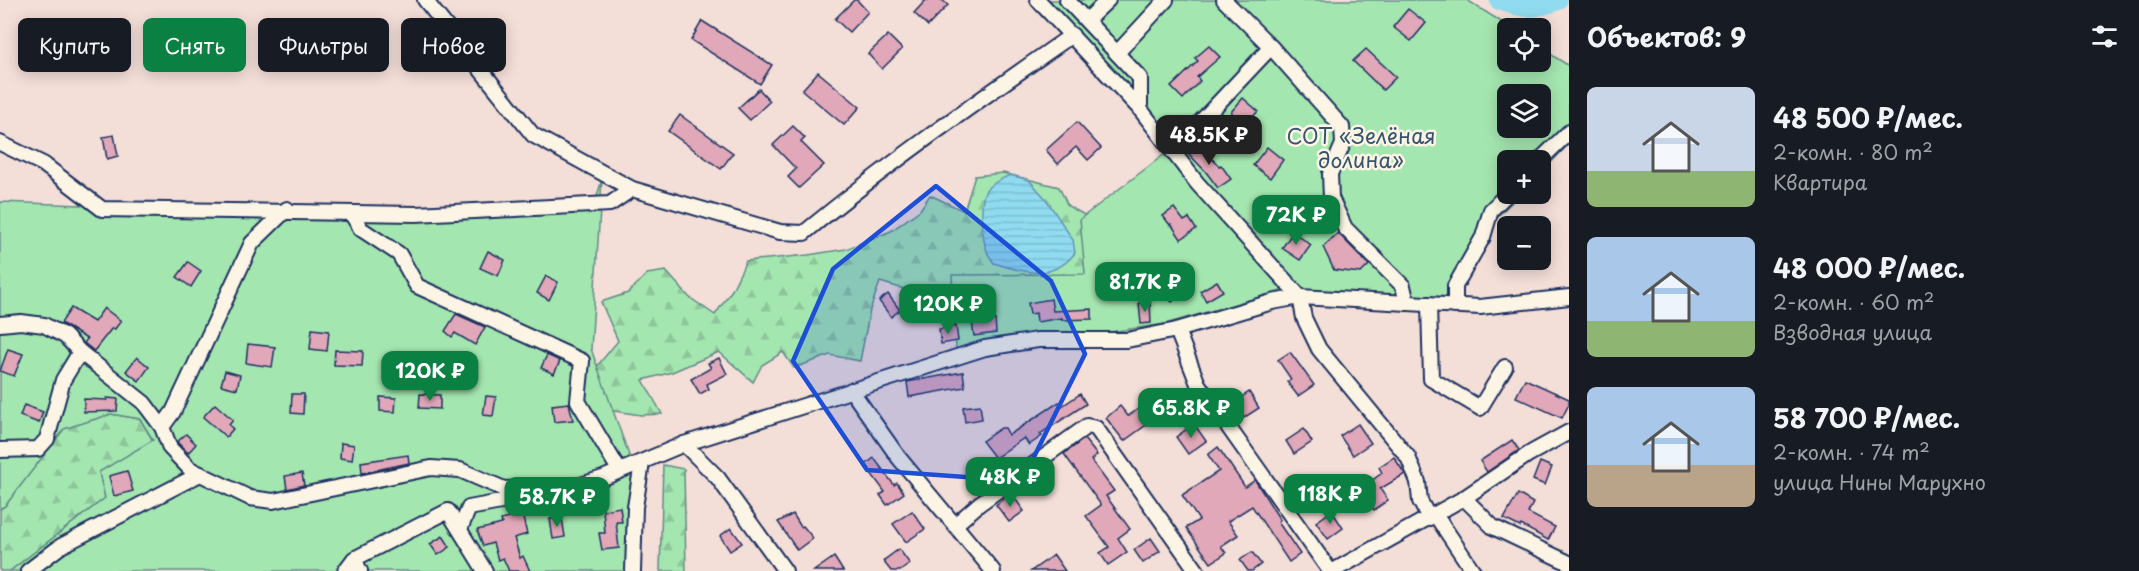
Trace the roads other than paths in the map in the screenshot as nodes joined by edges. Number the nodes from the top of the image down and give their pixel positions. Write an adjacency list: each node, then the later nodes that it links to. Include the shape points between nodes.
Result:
1 (424, 0): 16 (street, via 533,135)
2 (1038, 0): 8 (street)
3 (1067, 0): 7 (street)
4 (1108, 0): 7 (street)
5 (1166, 0): 10 (street)
6 (1225, 0): 9 (street)
7 (1087, 20): 10 (street)
8 (1072, 35): 11 (street); 16 (street, via 928,136 804,233 780,232)
9 (1271, 47): 15 (street); 22 (street, via 1342,127 1343,144 1330,174 1331,198 1345,228 1403,286)
10 (1117, 53): 11 (street, via 1140,78)
11 (1140, 109): 15 (street)
12 (1569, 132): 14 (street)
13 (0, 143): 18 (street, via 43,164 102,209)
14 (1550, 150)
15 (1173, 151): 20 (street)
16 (632, 189): 19 (street, via 610,204 416,214)
17 (1497, 204): 24 (street, via 1455,286)
18 (286, 210): 19 (street); 30 (street, via 252,243 173,412)
19 (351, 213): 35 (street, via 361,229 399,254 417,286 582,362 578,401)
20 (1300, 297): 22 (street); 26 (street); 39 (street, via 1304,318 1319,349 1408,458 1418,482 1420,501)
21 (1569, 297): 24 (street)
22 (1407, 303): 23 (street)
23 (1429, 304): 24 (street); 28 (street, via 1431,379 1480,408)
24 (1455, 306)
25 (0, 324): 27 (street, via 44,325 65,336)
26 (1177, 330): 29 (street, via 1127,340 1038,340 985,348); 51 (street, via 1198,384)
27 (81, 352): 30 (street, via 144,403); 33 (street, via 63,380 47,439 38,449)
28 (1505, 367)
29 (851, 390): 32 (street); 40 (street, via 899,458)
30 (162, 427): 36 (street, via 170,448)
31 (1566, 436): 38 (street, via 1528,454)
32 (684, 444): 34 (street); 48 (street, via 718,478)
33 (0, 450)
34 (642, 463): 35 (street); 47 (street, via 635,507)
35 (619, 470): 37 (street, via 574,487)
36 (200, 474): 37 (street, via 250,498 273,501 431,468 460,470 504,489); 44 (street, via 62,546)
37 (516, 488): 41 (street, via 501,502 468,508)
38 (1464, 498): 39 (street); 42 (street, via 1493,527)
39 (1432, 516): 51 (street); 52 (street)
40 (955, 525): 49 (street); 50 (street, via 1087,426 1096,428)
41 (460, 530): 43 (street, via 448,511); 46 (street)
42 (1569, 563)
43 (357, 565): 45 (street)
44 (28, 571)
45 (345, 571)
46 (485, 571)
47 (633, 571)
48 (785, 571)
49 (993, 571)
50 (1197, 571)
51 (1332, 571)
52 (1473, 571)

